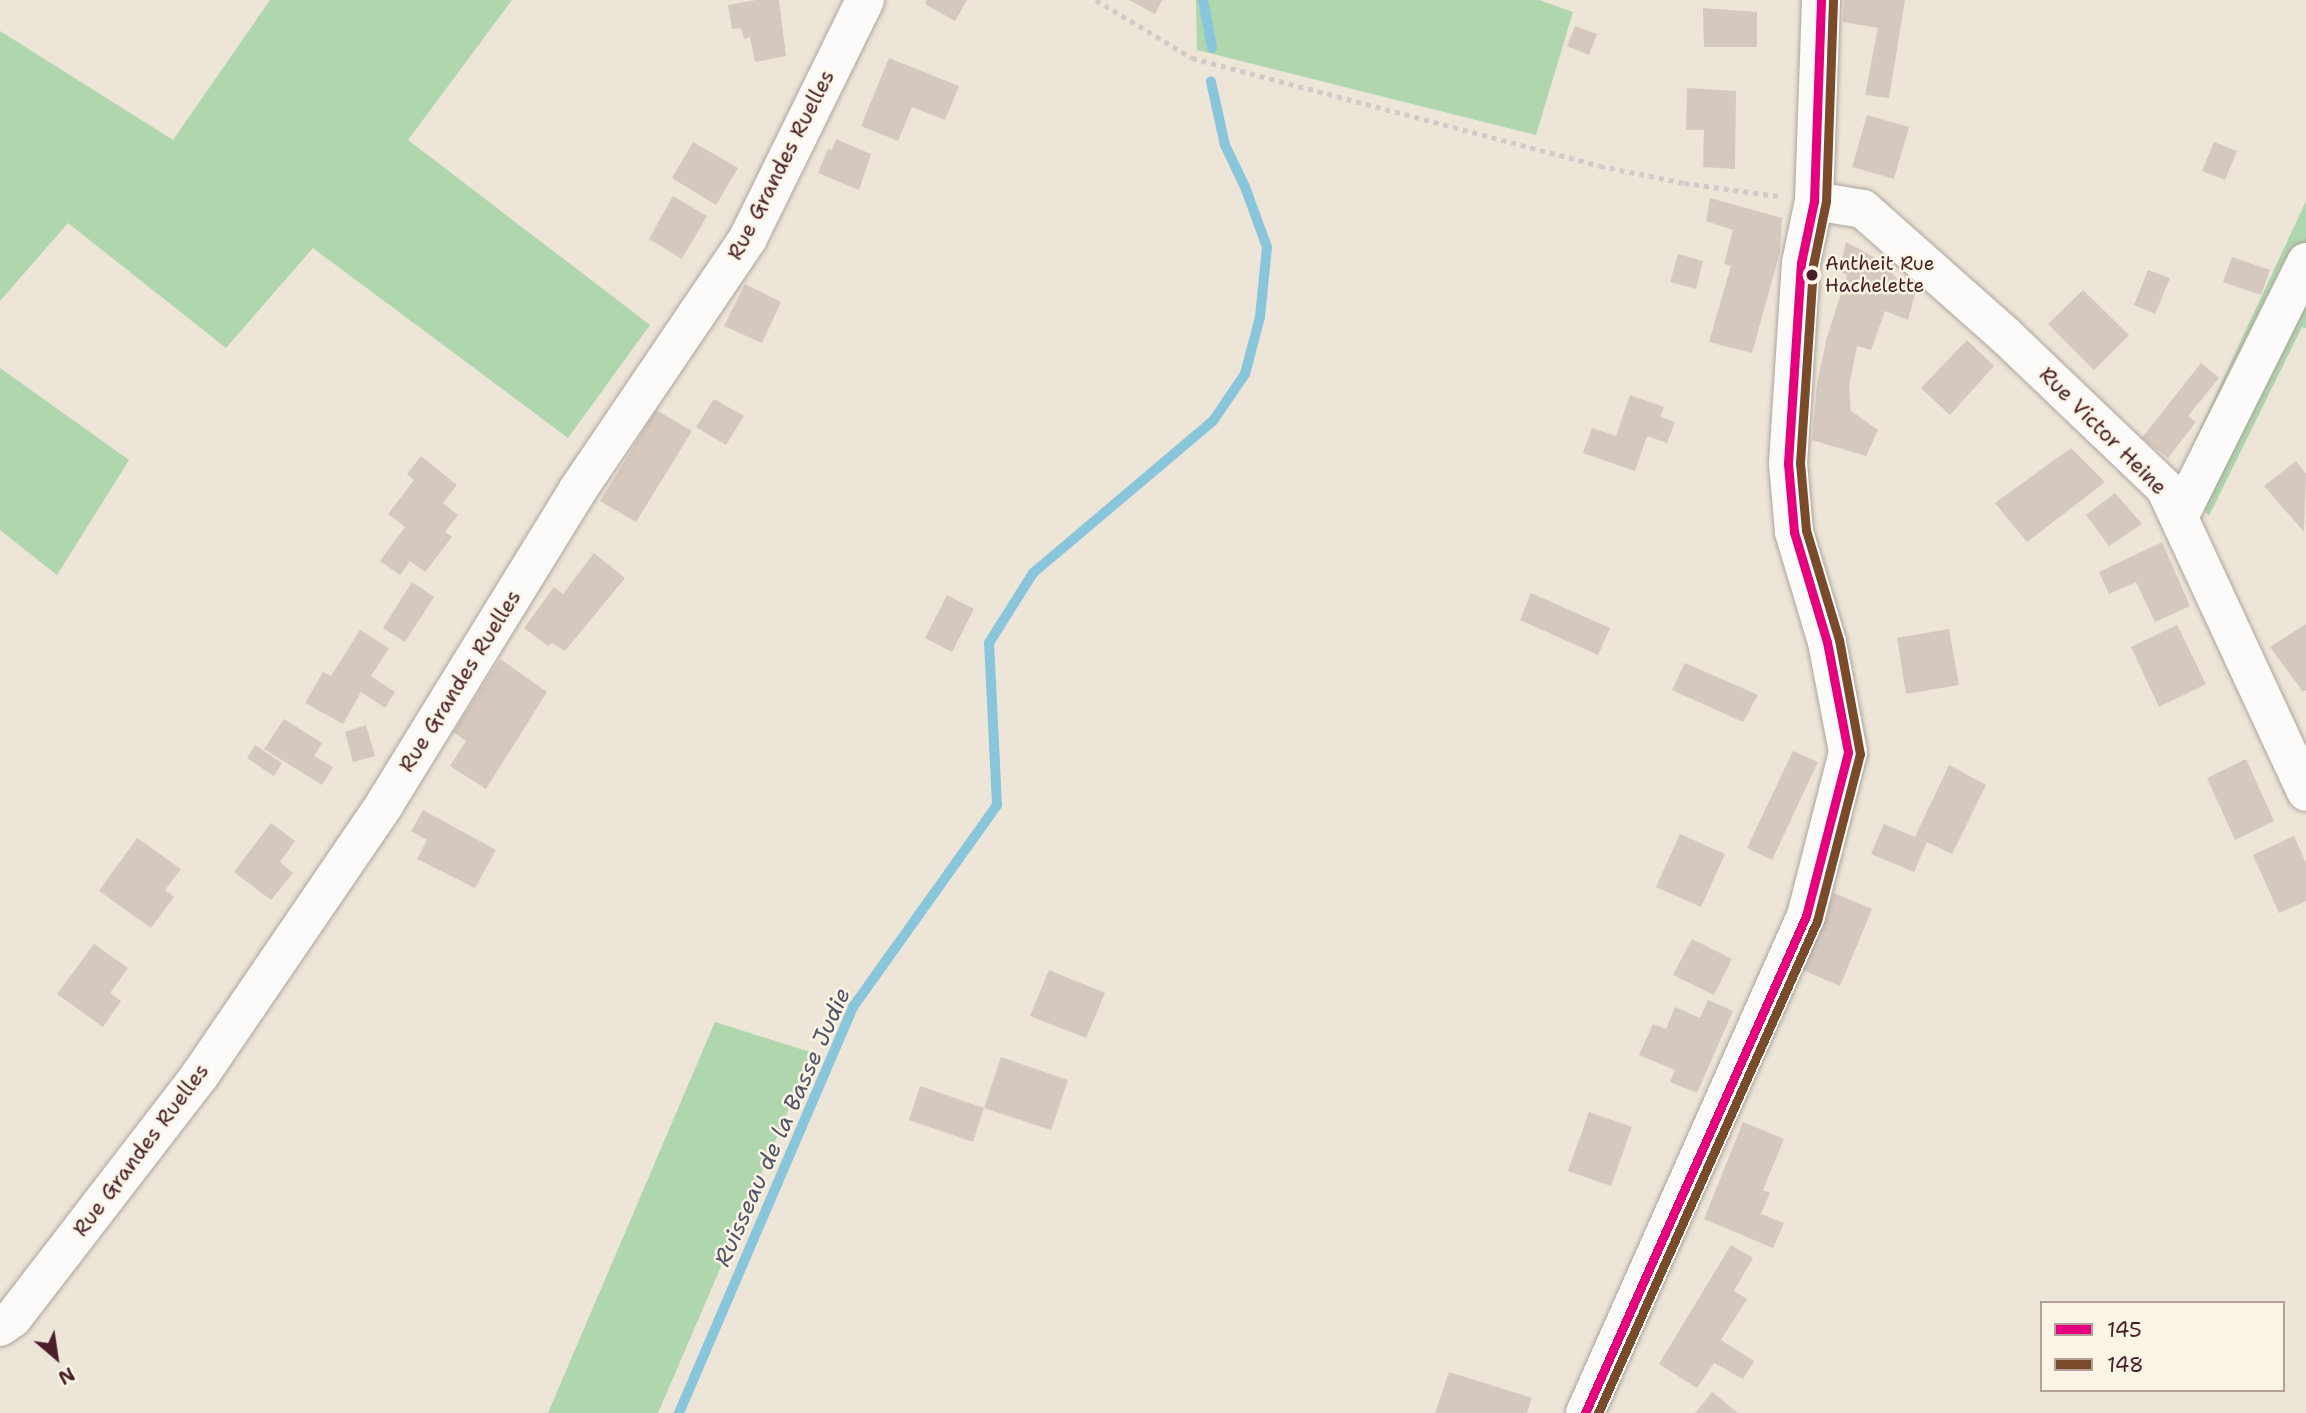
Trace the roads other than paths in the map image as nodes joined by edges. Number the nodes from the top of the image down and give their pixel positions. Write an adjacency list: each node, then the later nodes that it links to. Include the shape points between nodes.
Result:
1 (865, 0): 7 (street, Rue Grandes Ruelles, via 748,238 577,491 384,804 200,1075 13,1318)
2 (1821, 0): 3 (street)
3 (1814, 201): 5 (street, Rue Victor Heine, via 1863,209 2006,336 2165,488); 8 (street, via 1801,263 1788,463 1794,531 1827,642 1848,752 1806,916)
4 (2306, 262): 5 (street)
5 (2179, 517): 6 (street, Rue Victor Heine)
6 (2306, 792)
7 (0, 1327)
8 (1585, 1413)

